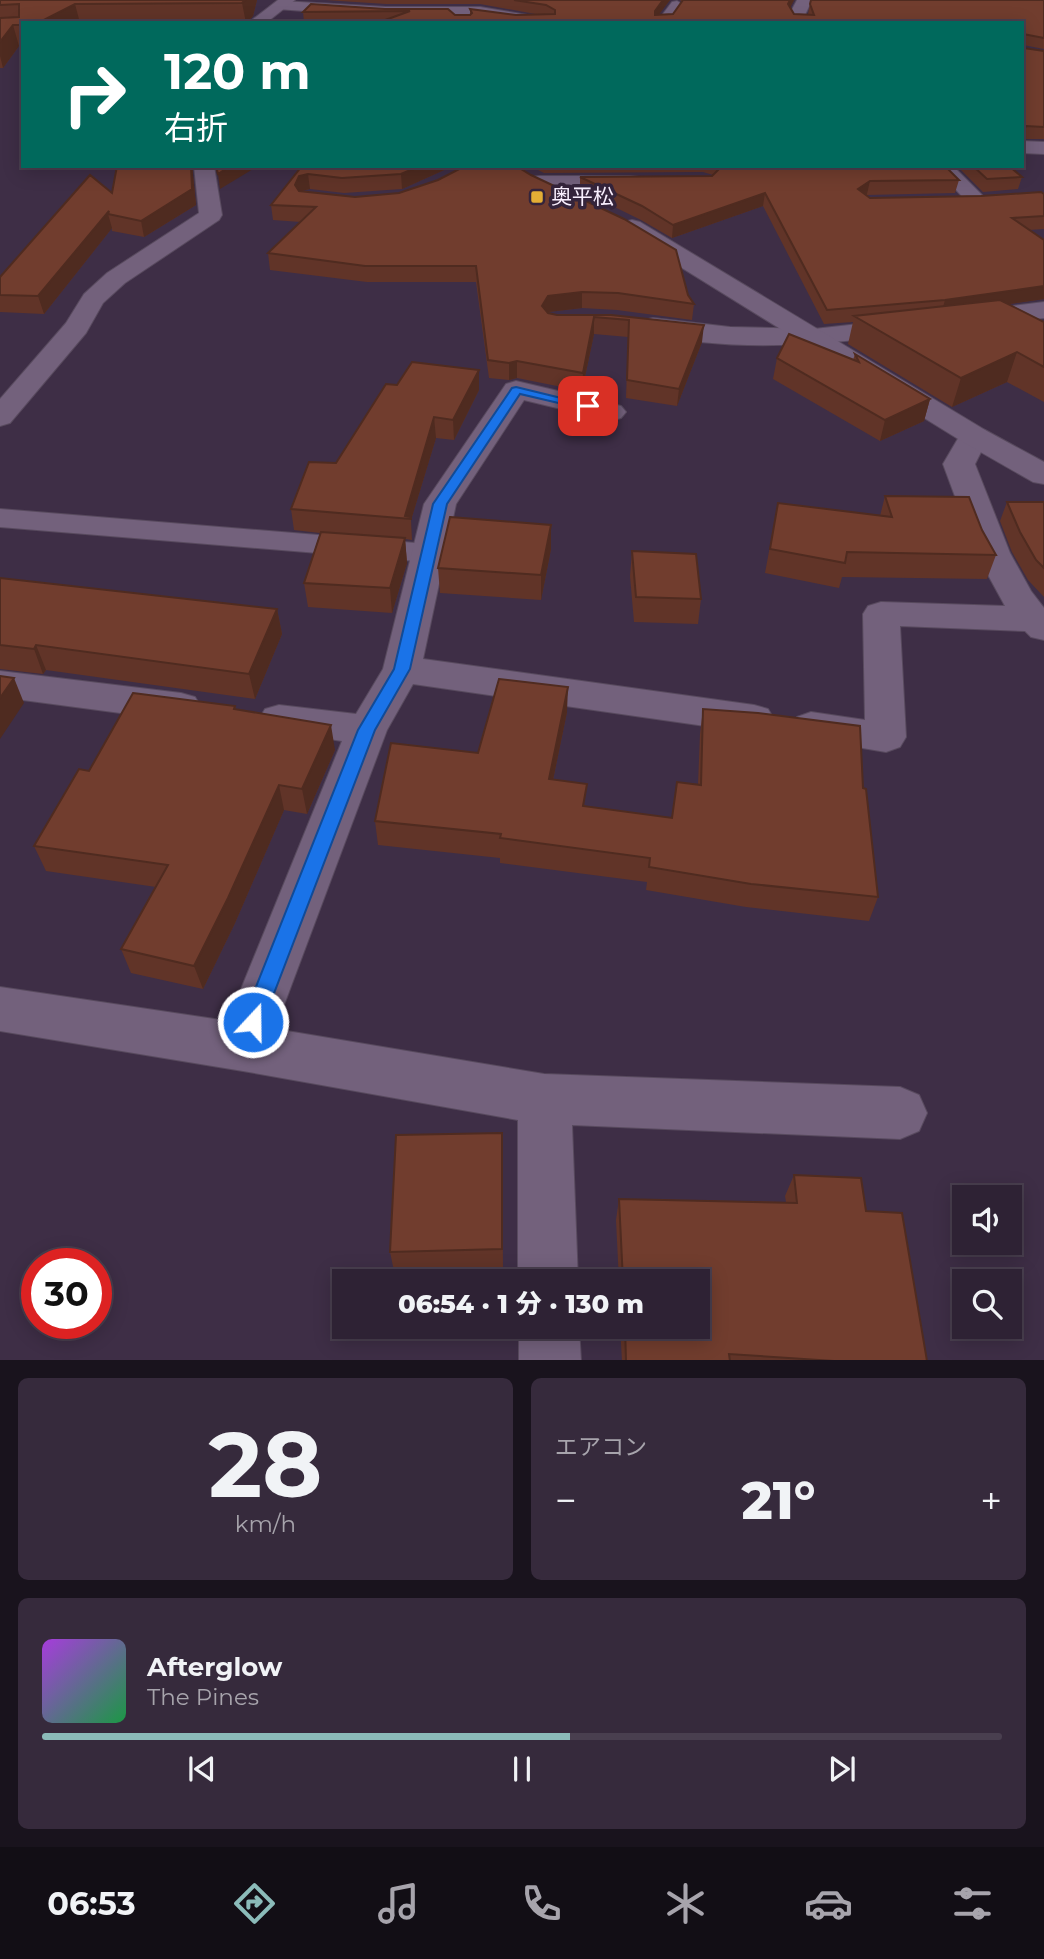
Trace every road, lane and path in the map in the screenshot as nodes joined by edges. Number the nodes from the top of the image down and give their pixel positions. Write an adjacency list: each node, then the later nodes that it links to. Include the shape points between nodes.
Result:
1 (806, 0): 8 (street, via 797,15)
2 (285, 3): 4 (street, via 386,12); 5 (street)
3 (677, 5): 7 (lane)
4 (451, 12): 6 (street)
5 (260, 21)
6 (533, 21)
7 (665, 21)
8 (802, 21)
9 (1024, 147): 10 (street)
10 (1044, 148)
11 (204, 168): 19 (street, via 211,215 116,278 93,299 77,327)
12 (945, 168): 14 (lane, via 983,200)
13 (649, 182): 17 (street, via 528,177 632,227)
14 (953, 201)
15 (1044, 310): 17 (street)
16 (624, 323): 17 (street, via 730,335)
17 (814, 337): 20 (street)
18 (611, 412): 23 (street, via 516,390 440,504)
19 (0, 417)
20 (974, 436): 21 (street); 24 (street, via 959,464 1000,567)
21 (1044, 475)
22 (0, 518): 23 (lane)
23 (428, 553): 25 (street)
24 (1038, 624): 25 (street, via 881,614 886,737)
25 (402, 669): 27 (street)
26 (0, 684): 27 (street)
27 (367, 730): 29 (street)
28 (0, 1009): 29 (street)
29 (243, 1047): 30 (street)
30 (544, 1099): 31 (street); 32 (street)
31 (900, 1113)
32 (548, 1269)
33 (549, 1339): 34 (street)
34 (550, 1360)

